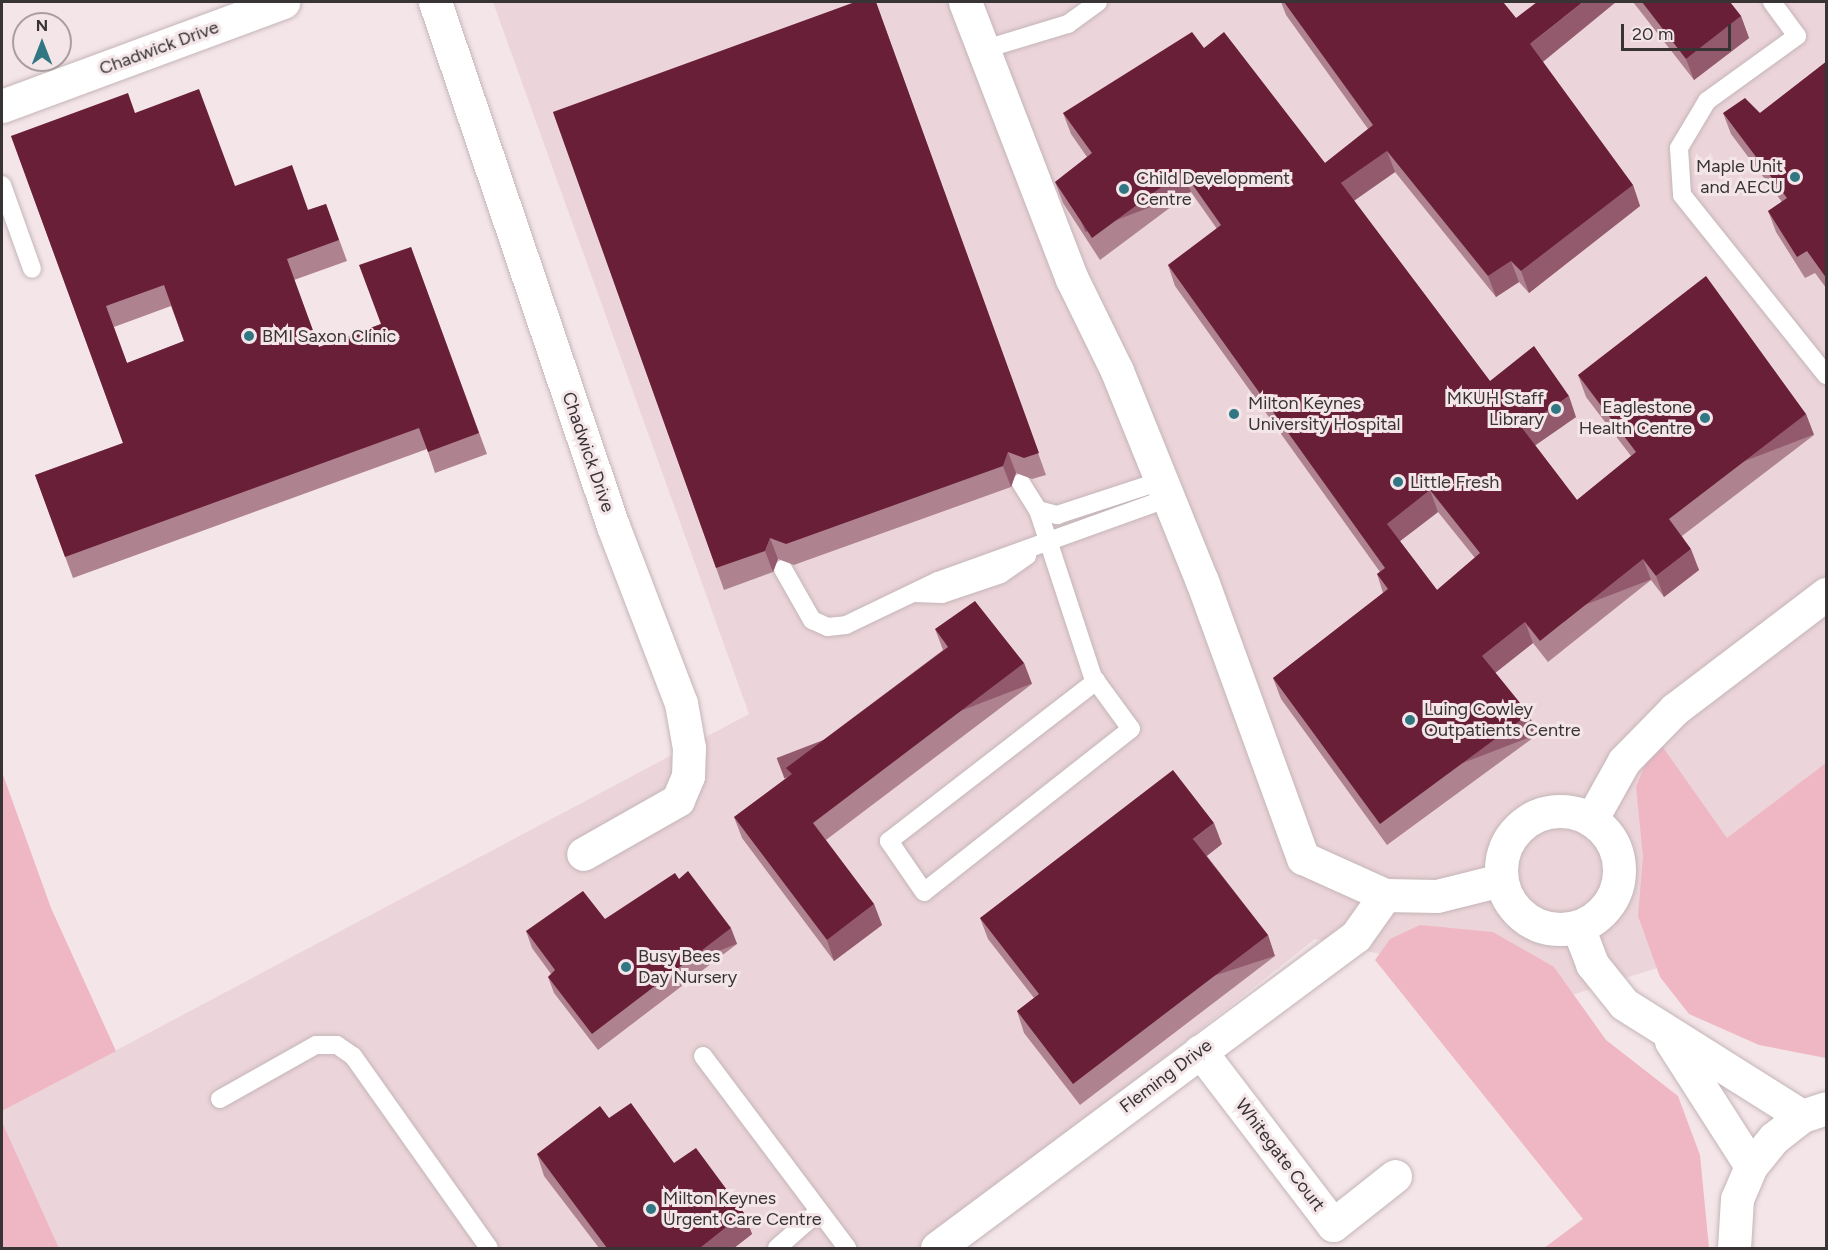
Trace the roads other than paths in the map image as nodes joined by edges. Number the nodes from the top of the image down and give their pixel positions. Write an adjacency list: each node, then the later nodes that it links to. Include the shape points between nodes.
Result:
1 (283, 2): 7 (main road, Chadwick Drive)
2 (435, 2): 19 (main road, Chadwick Drive, via 610,516 681,703 689,748 688,776 678,800)
3 (965, 2): 6 (main road)
4 (1098, 2): 6 (lane, via 1068,24)
5 (1772, 2): 10 (lane, via 1797,36 1707,101 1679,148 1682,195)
6 (982, 50): 12 (main road, via 1072,279)
7 (2, 106)
8 (2, 185): 9 (lane)
9 (32, 269)
10 (1827, 375)
11 (1022, 483): 13 (lane, via 1026,498)
12 (1165, 490): 13 (lane, via 1058,515); 14 (lane); 21 (main road, via 1303,858)
13 (1038, 510): 14 (lane)
14 (1048, 541): 15 (lane, via 910,593 846,625 828,627 800,606); 17 (lane)
15 (783, 569)
16 (1827, 594): 18 (main road, via 1675,709 1624,760)
17 (1096, 681): 17 (lane, via 1131,729 924,892 889,841)
18 (1591, 820): 20 (main road, via 1559,811 1526,821 1505,847); 22 (main road, via 1615,849 1617,887 1608,905)
19 (583, 854)
20 (1501, 880): 21 (main road, via 1437,896); 22 (main road, via 1508,900 1538,926)
21 (1385, 895): 24 (main road, Fleming Drive, via 1356,936)
22 (1578, 927): 23 (main road, via 1592,964 1624,1004)
23 (1667, 1035): 27 (main road); 28 (main road)
24 (1200, 1051): 29 (main road, Whitegate Court, via 1333,1225); 35 (main road, Fleming Drive)
25 (703, 1056): 30 (lane)
26 (220, 1100): 32 (lane, via 316,1045 338,1045 353,1056)
27 (1814, 1112): 28 (main road, via 1774,1138)
28 (1751, 1166): 31 (main road, via 1737,1199)
29 (1395, 1176)
30 (819, 1211): 33 (lane); 34 (lane)
31 (1732, 1244)
32 (489, 1248)
33 (777, 1248)
34 (847, 1248)
35 (937, 1248)

